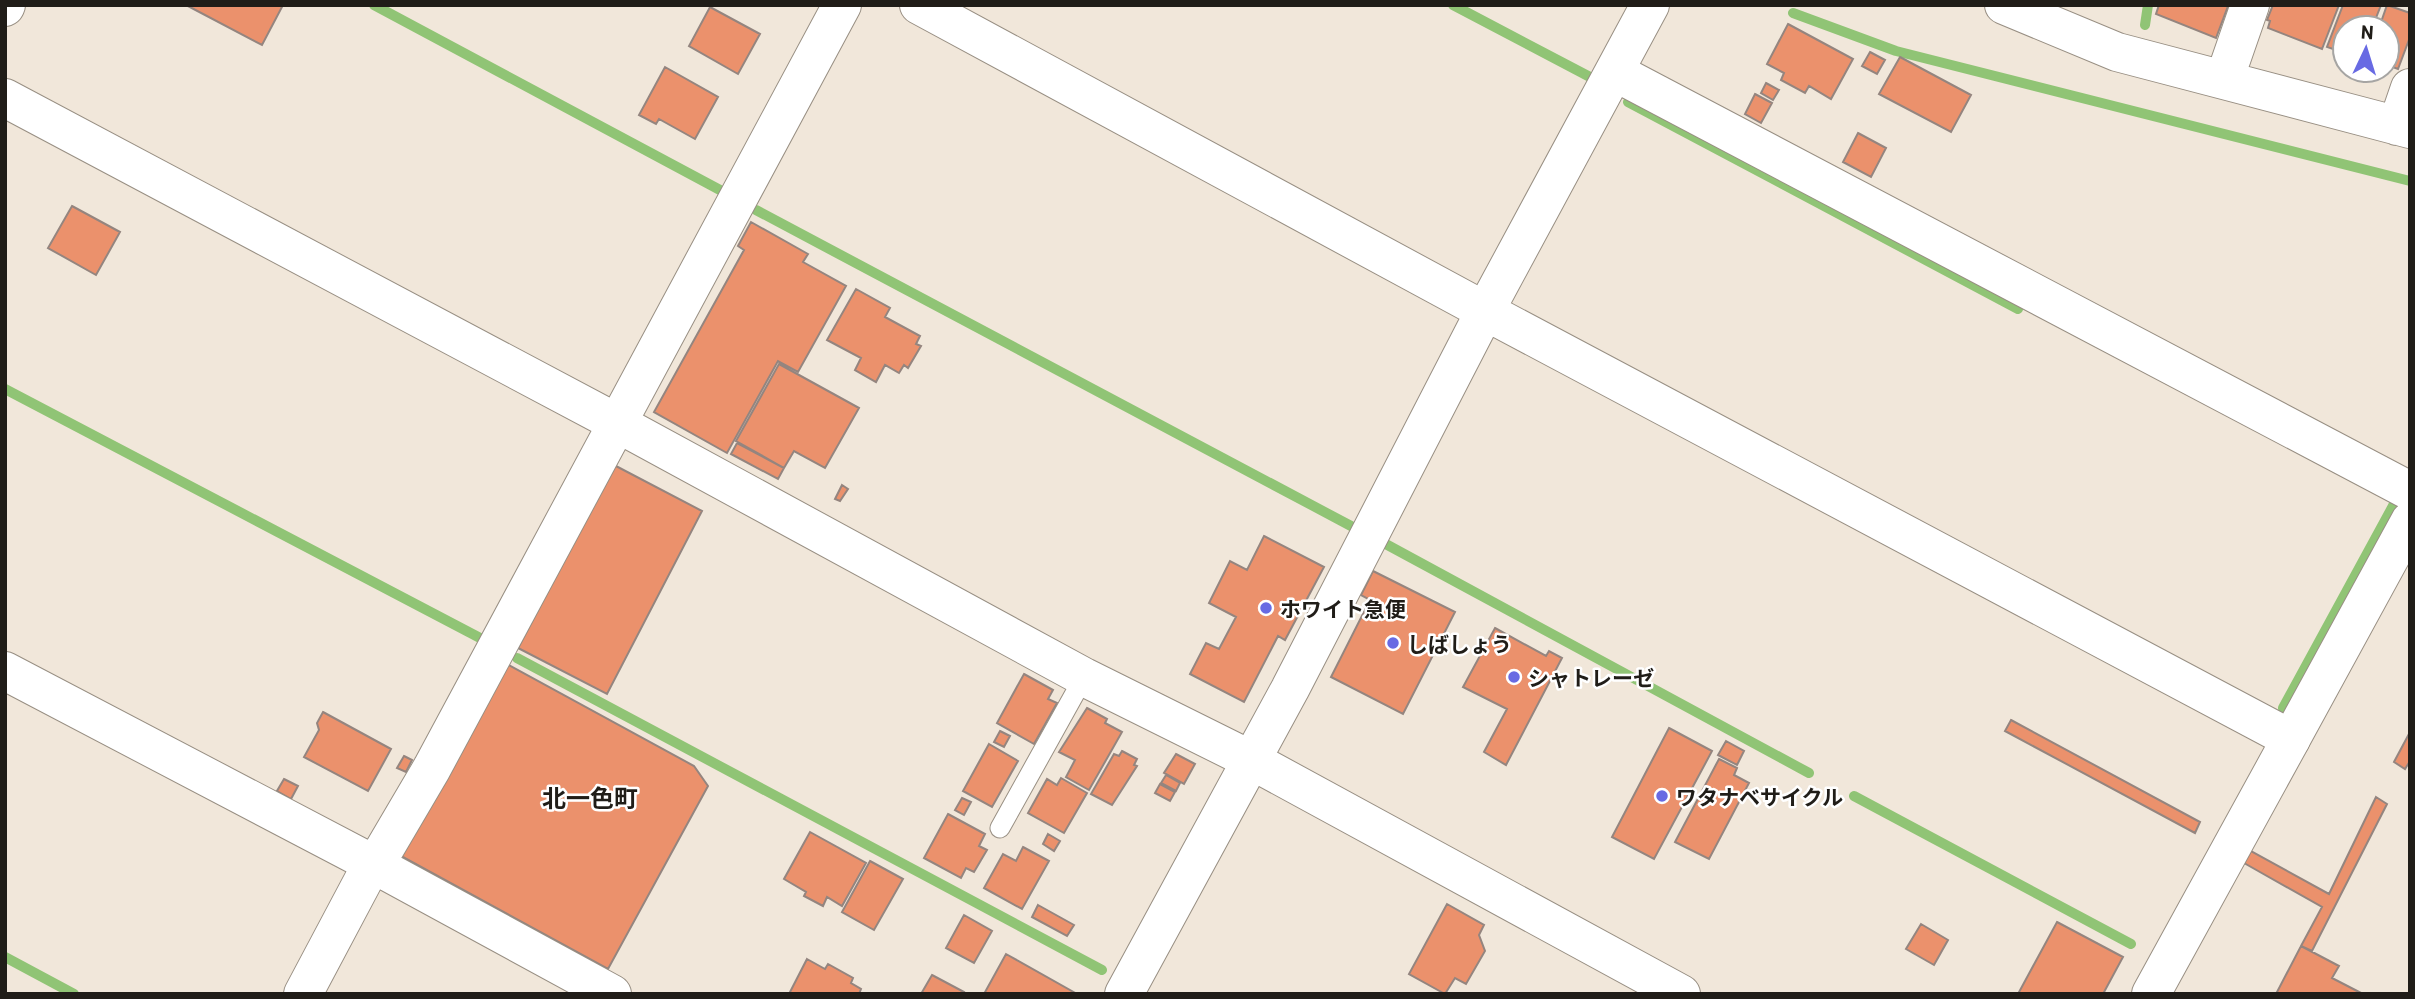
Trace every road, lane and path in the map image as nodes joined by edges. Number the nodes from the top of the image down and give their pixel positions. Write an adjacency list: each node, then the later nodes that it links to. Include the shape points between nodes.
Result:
1 (842, 5): 12 (street)
2 (919, 5): 11 (street)
3 (1650, 5): 6 (street)
4 (2004, 5): 7 (street, via 2117,52)
5 (2250, 5): 7 (street)
6 (1615, 72): 11 (street); 13 (street)
7 (2224, 80): 10 (street)
8 (2410, 88): 10 (street)
9 (5, 98): 12 (street)
10 (2403, 127)
11 (1485, 311): 17 (street); 18 (street)
12 (617, 423): 16 (street); 20 (street)
13 (2410, 491)
14 (2410, 521): 17 (street)
15 (5, 671): 20 (street)
16 (1084, 677): 18 (street); 19 (lane)
17 (2291, 739): 25 (street)
18 (1251, 760): 23 (street); 24 (street)
19 (1000, 828)
20 (375, 865): 21 (street); 22 (street)
21 (303, 994)
22 (612, 994)
23 (1124, 994)
24 (1681, 994)
25 (2151, 994)

